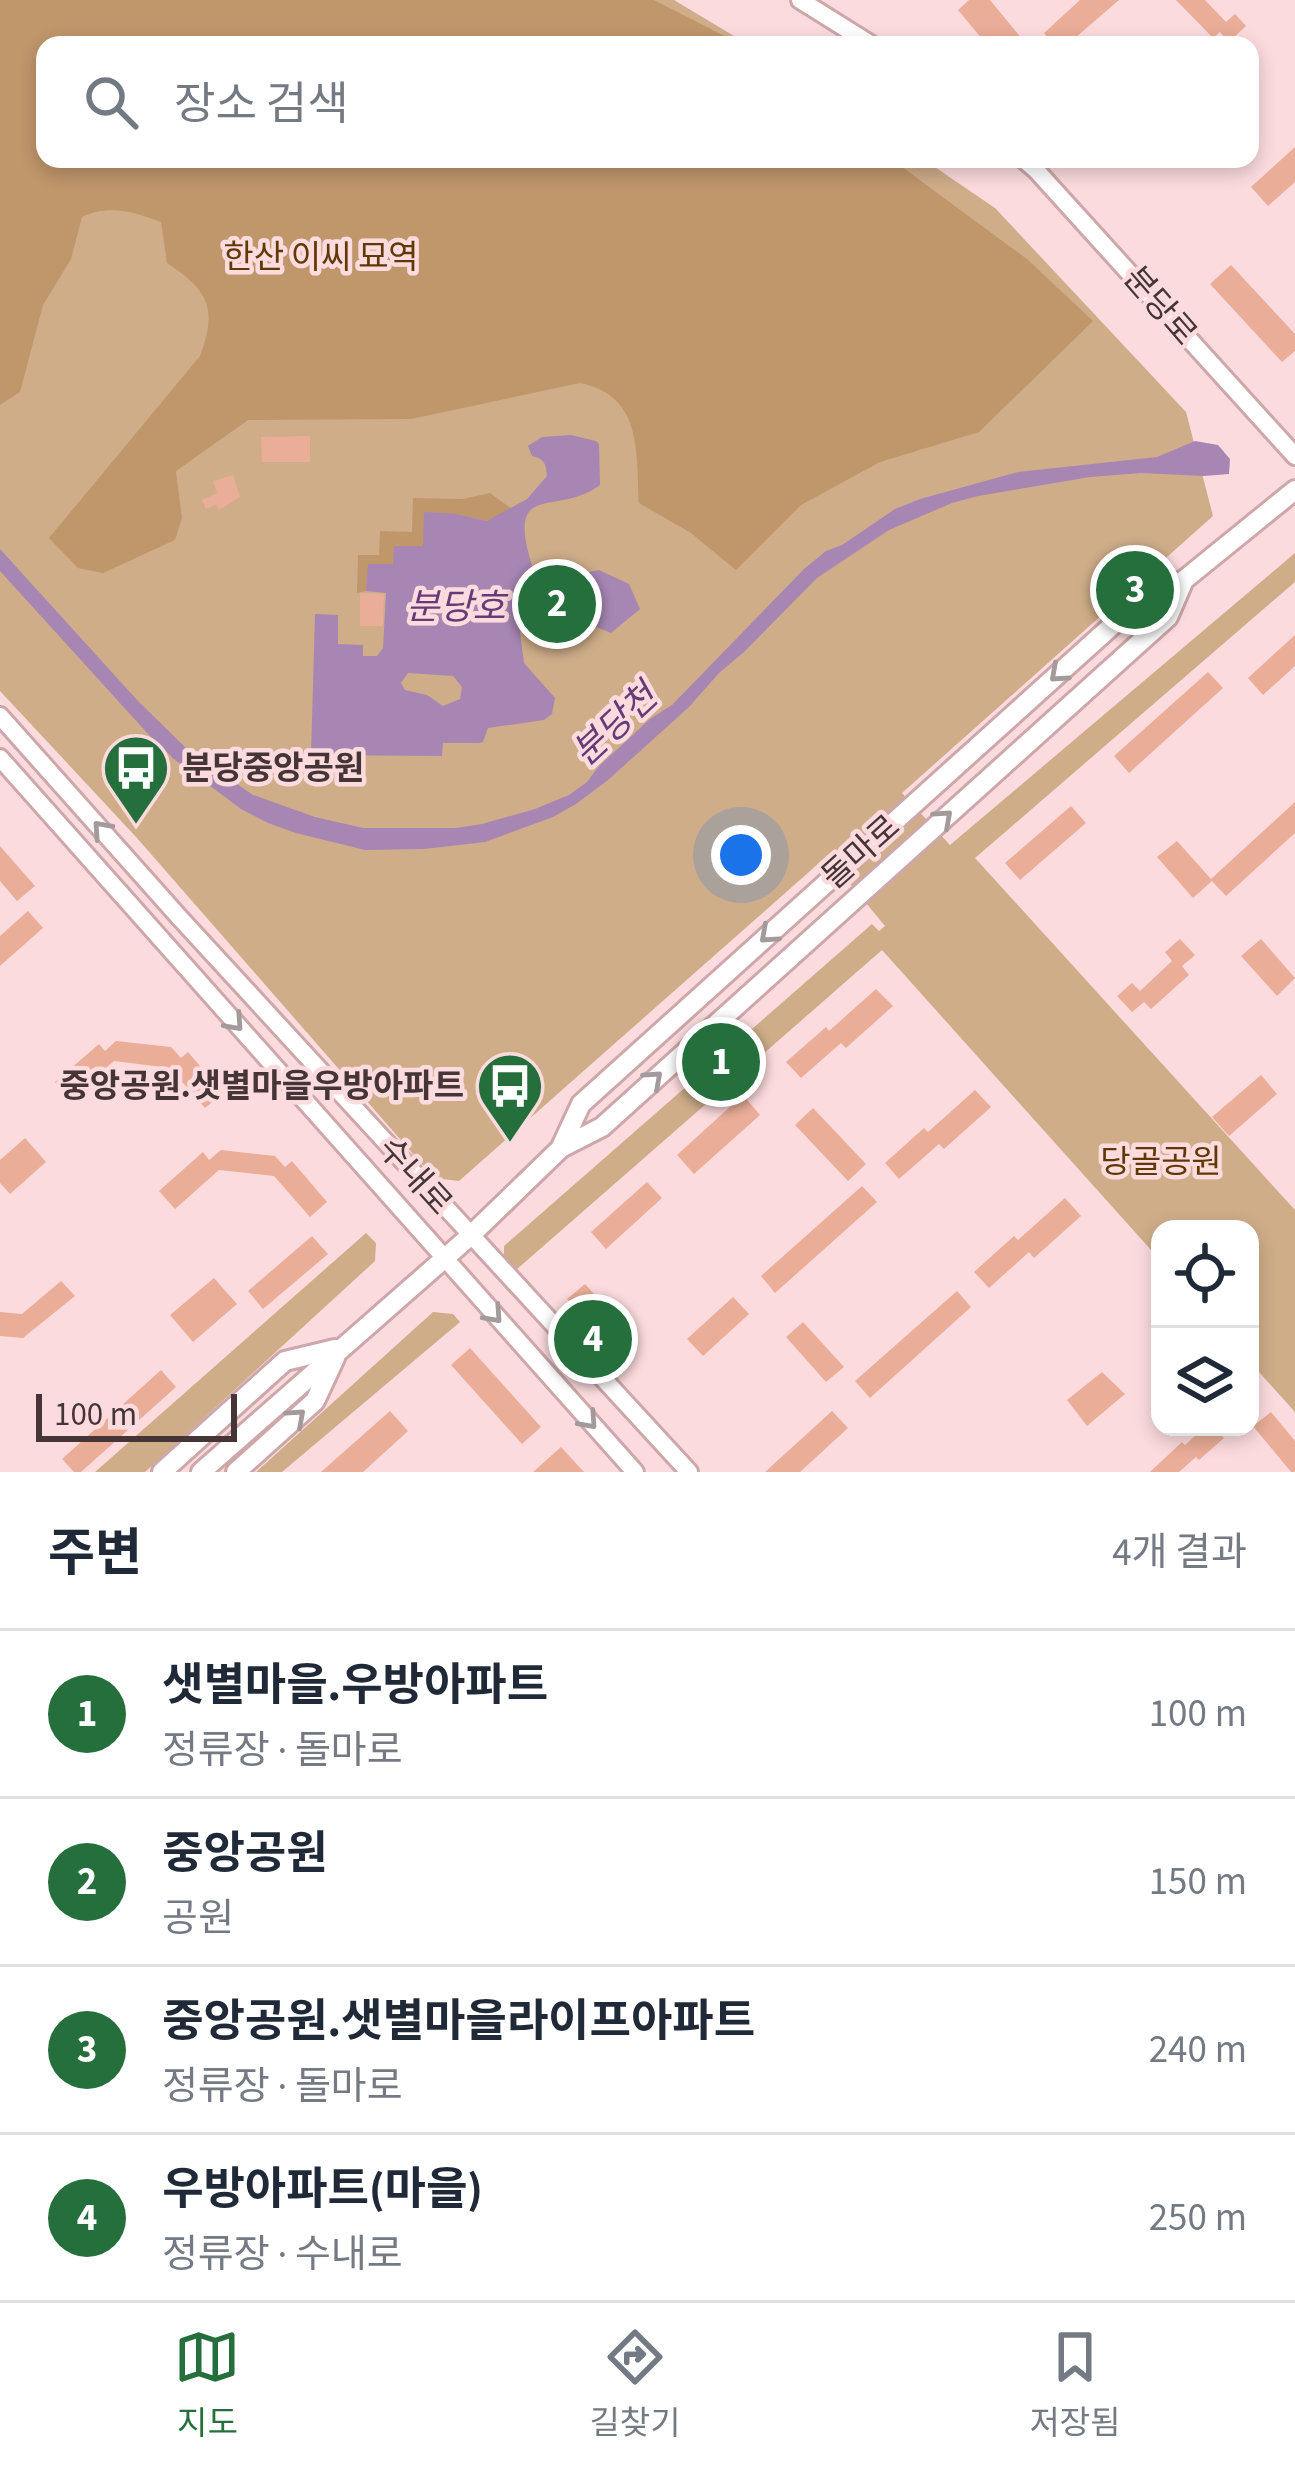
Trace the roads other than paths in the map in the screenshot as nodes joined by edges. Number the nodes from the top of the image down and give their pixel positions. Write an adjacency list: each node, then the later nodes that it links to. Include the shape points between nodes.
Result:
1 (800, 0): 2 (main road)
2 (858, 36)
3 (1034, 168): 4 (main road, 분당로)
4 (1295, 456)
5 (1295, 490): 6 (main road, 돌마로)
6 (1184, 580): 9 (main road, 돌마로, one-way to 6, via 602,1127 1150,633); 9 (main road, 돌마로, one-way to 9, via 1146,596 581,1104)
7 (0, 716): 10 (main road, 수내로, one-way to 7)
8 (0, 758): 11 (main road, 수내로, one-way to 11)
9 (561, 1148): 10 (main road, 돌마로)
10 (470, 1235): 11 (main road, 돌마로); 17 (main road, 수내로)
11 (444, 1258): 12 (main road, 돌마로); 16 (main road, 수내로, one-way to 16)
12 (339, 1348): 13 (main road, via 285,1361); 14 (main road, 돌마로); 15 (main road, one-way to 12, via 315,1401)
13 (162, 1472)
14 (202, 1472)
15 (236, 1472)
16 (635, 1472)
17 (689, 1472)

